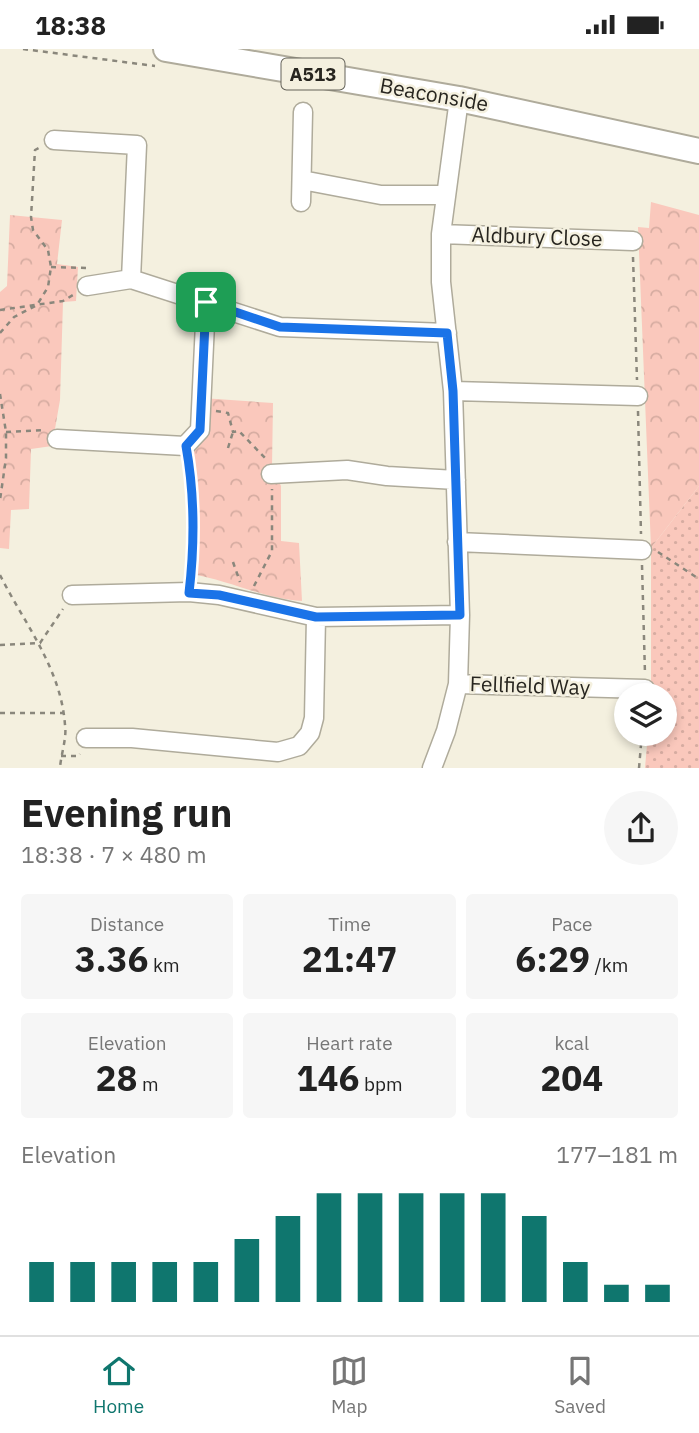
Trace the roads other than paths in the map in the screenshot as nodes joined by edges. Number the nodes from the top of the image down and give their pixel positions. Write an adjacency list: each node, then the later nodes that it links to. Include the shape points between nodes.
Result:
1 (166, 49): 2 (highway, Beaconside / A513)
2 (459, 99): 5 (highway, Beaconside / A513); 7 (street)
3 (303, 112): 6 (street)
4 (54, 140): 11 (street, via 137,145)
5 (699, 151)
6 (302, 180): 7 (street, via 381,195); 8 (street)
7 (446, 195): 9 (street)
8 (302, 202)
9 (441, 234): 10 (street, Aldbury Close); 14 (street)
10 (633, 241)
11 (131, 279): 12 (street); 13 (street)
12 (86, 286)
13 (206, 302): 14 (street, via 280,327); 17 (street, via 200,430 186,446)
14 (447, 333): 15 (street)
15 (453, 391): 16 (street); 19 (street)
16 (638, 396)
17 (57, 439)
18 (271, 474): 19 (street, via 347,470)
19 (456, 480): 20 (street)
20 (457, 542): 21 (street); 23 (street)
21 (646, 549)
22 (72, 595): 24 (street, via 219,595)
23 (460, 615): 24 (street); 25 (street)
24 (316, 617): 27 (street, via 314,717 310,733 299,746 258,752 188,742)
25 (458, 684): 26 (street, Fellfield Way); 28 (street)
26 (614, 688)
27 (86, 738)
28 (432, 768)

